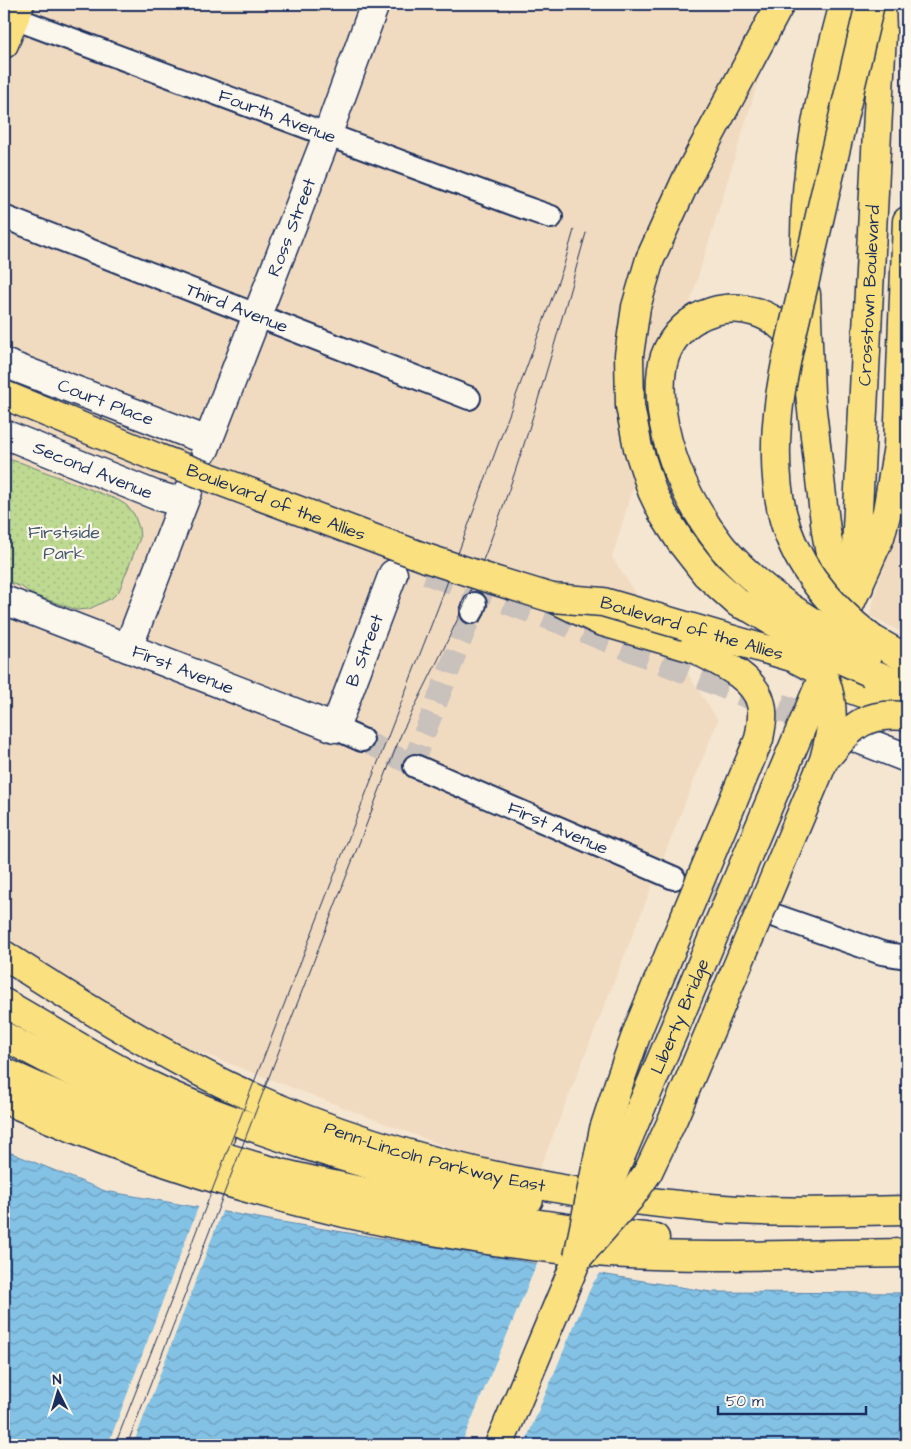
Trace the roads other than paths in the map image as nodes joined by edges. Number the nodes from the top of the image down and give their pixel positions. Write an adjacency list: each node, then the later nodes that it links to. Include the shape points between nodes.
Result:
1 (375, 4): 8 (main road, Ross Street)
2 (780, 4): 26 (main road, bridge, via 687,178 650,259 636,307 629,355 630,406 638,448 652,491 681,542 706,574 738,603 818,649)
3 (844, 4): 14 (main road, bridge, via 827,65 812,143 806,200)
4 (870, 4): 26 (main road, bridge, via 790,348 779,409 776,454 782,511 800,559)
5 (881, 4): 20 (main road, Crosstown Boulevard, via 856,549)
6 (13, 12): 7 (main road); 8 (street, Fourth Avenue)
7 (4, 44)
8 (328, 133): 10 (street, Fourth Avenue); 12 (main road, Ross Street)
9 (4, 217): 12 (street, Third Avenue)
10 (551, 217)
11 (907, 221): 20 (main road, Liberty Bridge, via 898,446 887,512)
12 (256, 315): 16 (street, Third Avenue); 18 (main road, Ross Street)
13 (4, 363): 18 (main road, Court Place)
14 (810, 393): 23 (main road, via 826,531); 26 (main road, bridge, via 798,347 790,334 763,315 735,308 716,310 690,323 678,335 663,363 660,398 667,439 679,476 698,514 722,547 773,597 820,628)
15 (4, 395): 21 (main road, Boulevard of the Allies, bridge, via 158,458 426,558)
16 (469, 398)
17 (4, 434): 24 (main road, Second Avenue, via 155,495 186,497)
18 (206, 445)
19 (393, 574): 33 (main road, B Street)
20 (859, 587): 23 (main road, Liberty Bridge)
21 (552, 598): 25 (main road, Boulevard of the Allies, bridge, via 600,621); 29 (main road, Boulevard of the Allies, bridge, via 603,602 792,657 816,669)
22 (4, 600): 24 (main road, First Avenue)
23 (842, 622): 29 (main road, Liberty Bridge)
24 (128, 648): 33 (main road, First Avenue)
25 (693, 648): 29 (main road, Boulevard of the Allies, bridge, via 734,656); 52 (main road, bridge, via 741,676 754,690 761,705 759,739 622,1074 604,1129)
26 (872, 655): 27 (main road); 28 (main road); 30 (main road)
27 (907, 658)
28 (907, 666)
29 (822, 683): 31 (main road, Boulevard of the Allies); 37 (main road, bridge, via 832,700 833,720); 52 (main road, Liberty Bridge, bridge)
30 (907, 688)
31 (907, 710)
32 (907, 716): 37 (main road, bridge, via 883,715 861,722)
33 (335, 728): 35 (street, First Avenue)
34 (851, 736): 36 (main road)
35 (362, 740)
36 (907, 758)
37 (824, 760): 52 (main road, bridge, via 652,1163 630,1198)
38 (415, 766): 39 (street, First Avenue)
39 (674, 878)
40 (773, 915): 42 (street, via 875,951)
41 (4, 955): 48 (main road, Penn-Lincoln Parkway East, via 166,1054 294,1114 429,1159 500,1176 615,1197)
42 (906, 957)
43 (4, 1003): 48 (main road, via 119,1070 180,1099 350,1160 452,1186 528,1199)
44 (4, 1036): 47 (main road, via 91,1081 205,1132)
45 (4, 1072): 47 (main road, via 83,1107 202,1150 259,1168)
46 (4, 1099): 50 (main road, via 52,1121 187,1170 272,1196 394,1224 527,1246 608,1253 680,1256)
47 (418, 1203): 50 (main road, via 597,1232)
48 (712, 1209): 49 (main road, Penn-Lincoln Parkway East)
49 (907, 1210)
50 (859, 1253): 51 (main road)
51 (907, 1253)
52 (578, 1257): 53 (main road, Liberty Bridge)
53 (499, 1445)

